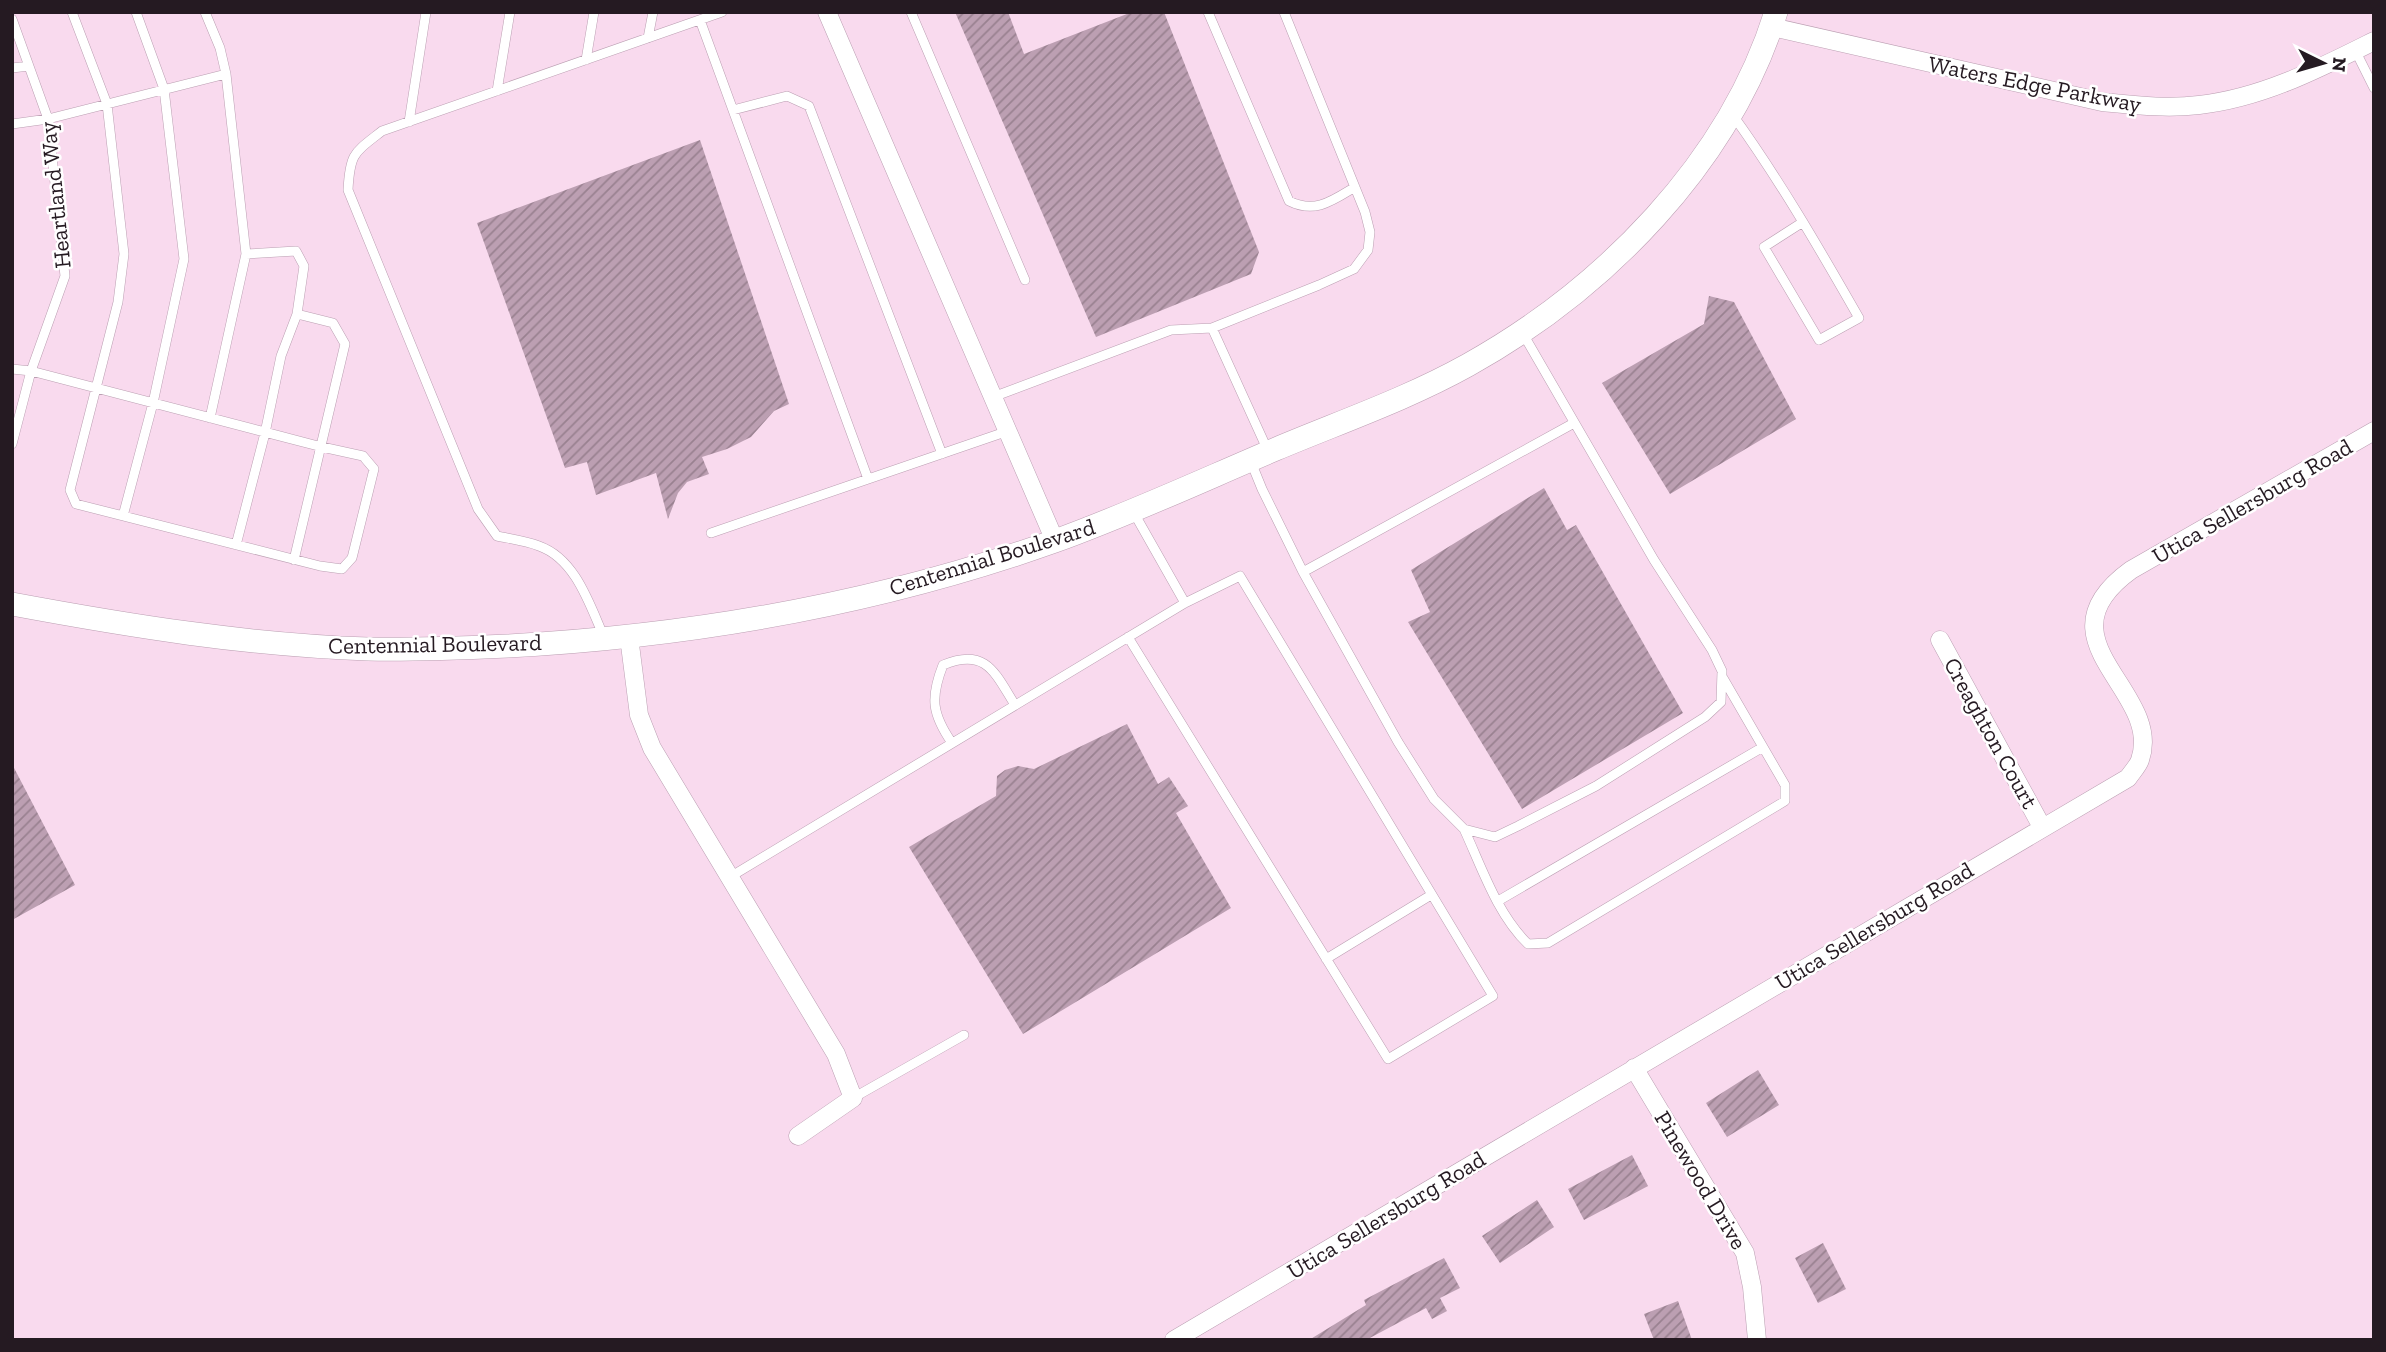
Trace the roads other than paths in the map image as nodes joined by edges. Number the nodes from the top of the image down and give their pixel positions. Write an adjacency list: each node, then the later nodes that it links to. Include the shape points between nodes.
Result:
1 (72, 12): 26 (lane)
2 (136, 12): 24 (lane)
3 (205, 12): 22 (lane)
4 (426, 12): 30 (lane)
5 (510, 12): 25 (lane)
6 (594, 12): 19 (lane)
7 (653, 12): 16 (lane)
8 (722, 12): 14 (lane)
9 (827, 12): 42 (street)
10 (912, 12): 35 (lane)
11 (1208, 12): 32 (lane, via 1289,201 1302,207 1325,204)
12 (1284, 12): 32 (lane)
13 (12, 19): 20 (lane, Heartland Way)
14 (700, 20): 16 (lane); 27 (lane)
15 (1774, 20): 18 (street, Waters Edge Parkway, via 2102,102 2152,107 2199,105 2251,94 2304,76); 28 (street, Centennial Boulevard)
16 (648, 38): 19 (lane)
17 (2374, 41): 18 (street, Waters Edge Parkway)
18 (2354, 50): 23 (lane)
19 (586, 60): 25 (lane)
20 (29, 66): 21 (lane); 29 (lane, Heartland Way)
21 (12, 68)
22 (226, 74): 24 (lane); 34 (lane)
23 (2374, 88)
24 (164, 89): 26 (lane); 43 (lane, via 184,259)
25 (497, 91): 30 (lane)
26 (107, 104): 29 (lane); 41 (lane, via 124,254 118,302)
27 (733, 110): 51 (lane, via 787,96 810,106); 53 (lane)
28 (1731, 113): 33 (lane); 38 (street, Centennial Boulevard, via 1692,173 1621,253 1581,290)
29 (48, 119): 31 (lane); 40 (lane, Heartland Way, via 65,276)
30 (409, 122): 65 (lane, via 382,131 361,147 349,163 348,190 478,509 497,536 542,547 568,566)
31 (12, 124)
32 (1356, 187): 37 (lane, via 1370,232 1368,250 1354,269)
33 (1803, 222): 33 (lane, via 1859,318 1819,340 1764,247)
34 (246, 254): 36 (lane, via 296,251 304,266); 44 (lane)
35 (1025, 280)
36 (298, 314): 48 (lane, via 281,356); 50 (lane, via 333,323 345,344)
37 (1212, 328): 42 (lane, via 1171,330); 52 (lane)
38 (1522, 332): 45 (lane); 52 (street, Centennial Boulevard, via 1421,388)
39 (12, 369): 40 (lane)
40 (31, 371): 41 (lane); 49 (lane, Heartland Way)
41 (97, 388): 43 (lane); 55 (lane, via 70,489 76,504)
42 (993, 397): 46 (street)
43 (153, 403): 44 (lane); 55 (lane)
44 (210, 418): 48 (lane)
45 (1574, 423): 60 (lane); 67 (lane, via 1712,650)
46 (1007, 431): 51 (lane); 57 (street)
47 (2374, 431): 71 (street, Utica Sellersburg Road, via 2110,584 2098,605 2093,628 2139,720 2140,761 2129,778)
48 (265, 433): 50 (lane); 58 (lane)
49 (12, 444)
50 (322, 447): 59 (lane); 59 (lane, via 363,456 374,469 352,558 342,569)
51 (942, 454): 53 (lane)
52 (1260, 456): 54 (street, Centennial Boulevard); 60 (lane, via 1262,489)
53 (868, 479): 56 (lane)
54 (1133, 510): 57 (street, Centennial Boulevard); 61 (lane)
55 (123, 516): 58 (lane)
56 (711, 533)
57 (1055, 541): 63 (street, Centennial Boulevard, via 865,596)
58 (236, 545): 59 (lane)
59 (293, 559)
60 (1303, 572): 72 (lane, via 1405,753 1434,799)
61 (1185, 603): 64 (lane); 74 (lane, via 1240,576)
62 (12, 604): 65 (street, Centennial Boulevard, via 172,631 344,647 466,648)
63 (629, 637): 65 (street, Centennial Boulevard); 73 (street, via 639,715 652,748)
64 (1128, 637): 68 (lane); 76 (lane)
65 (605, 639)
66 (1940, 640): 71 (street, Creaghton Court)
67 (1722, 677): 70 (lane); 72 (lane, via 1721,702 1705,717 1596,786 1495,837)
68 (1015, 705): 69 (lane); 69 (lane, via 995,672 983,662 960,657 943,665 933,705)
69 (952, 743): 73 (lane)
70 (1763, 747): 75 (lane); 75 (lane, via 1785,785 1785,801 1548,943 1528,944)
71 (2042, 827): 78 (street, Utica Sellersburg Road)
72 (1464, 830): 75 (lane)
73 (730, 877): 79 (street, via 836,1054)
74 (1431, 895): 76 (lane); 76 (lane, via 1493,996 1388,1059)
75 (1498, 901)
76 (1326, 959)
77 (964, 1035): 79 (lane)
78 (1634, 1068): 81 (street, Utica Sellersburg Road); 82 (street, Pinewood Drive, via 1745,1253)
79 (853, 1098): 80 (street)
80 (797, 1136)
81 (1174, 1340)
82 (1757, 1340)

